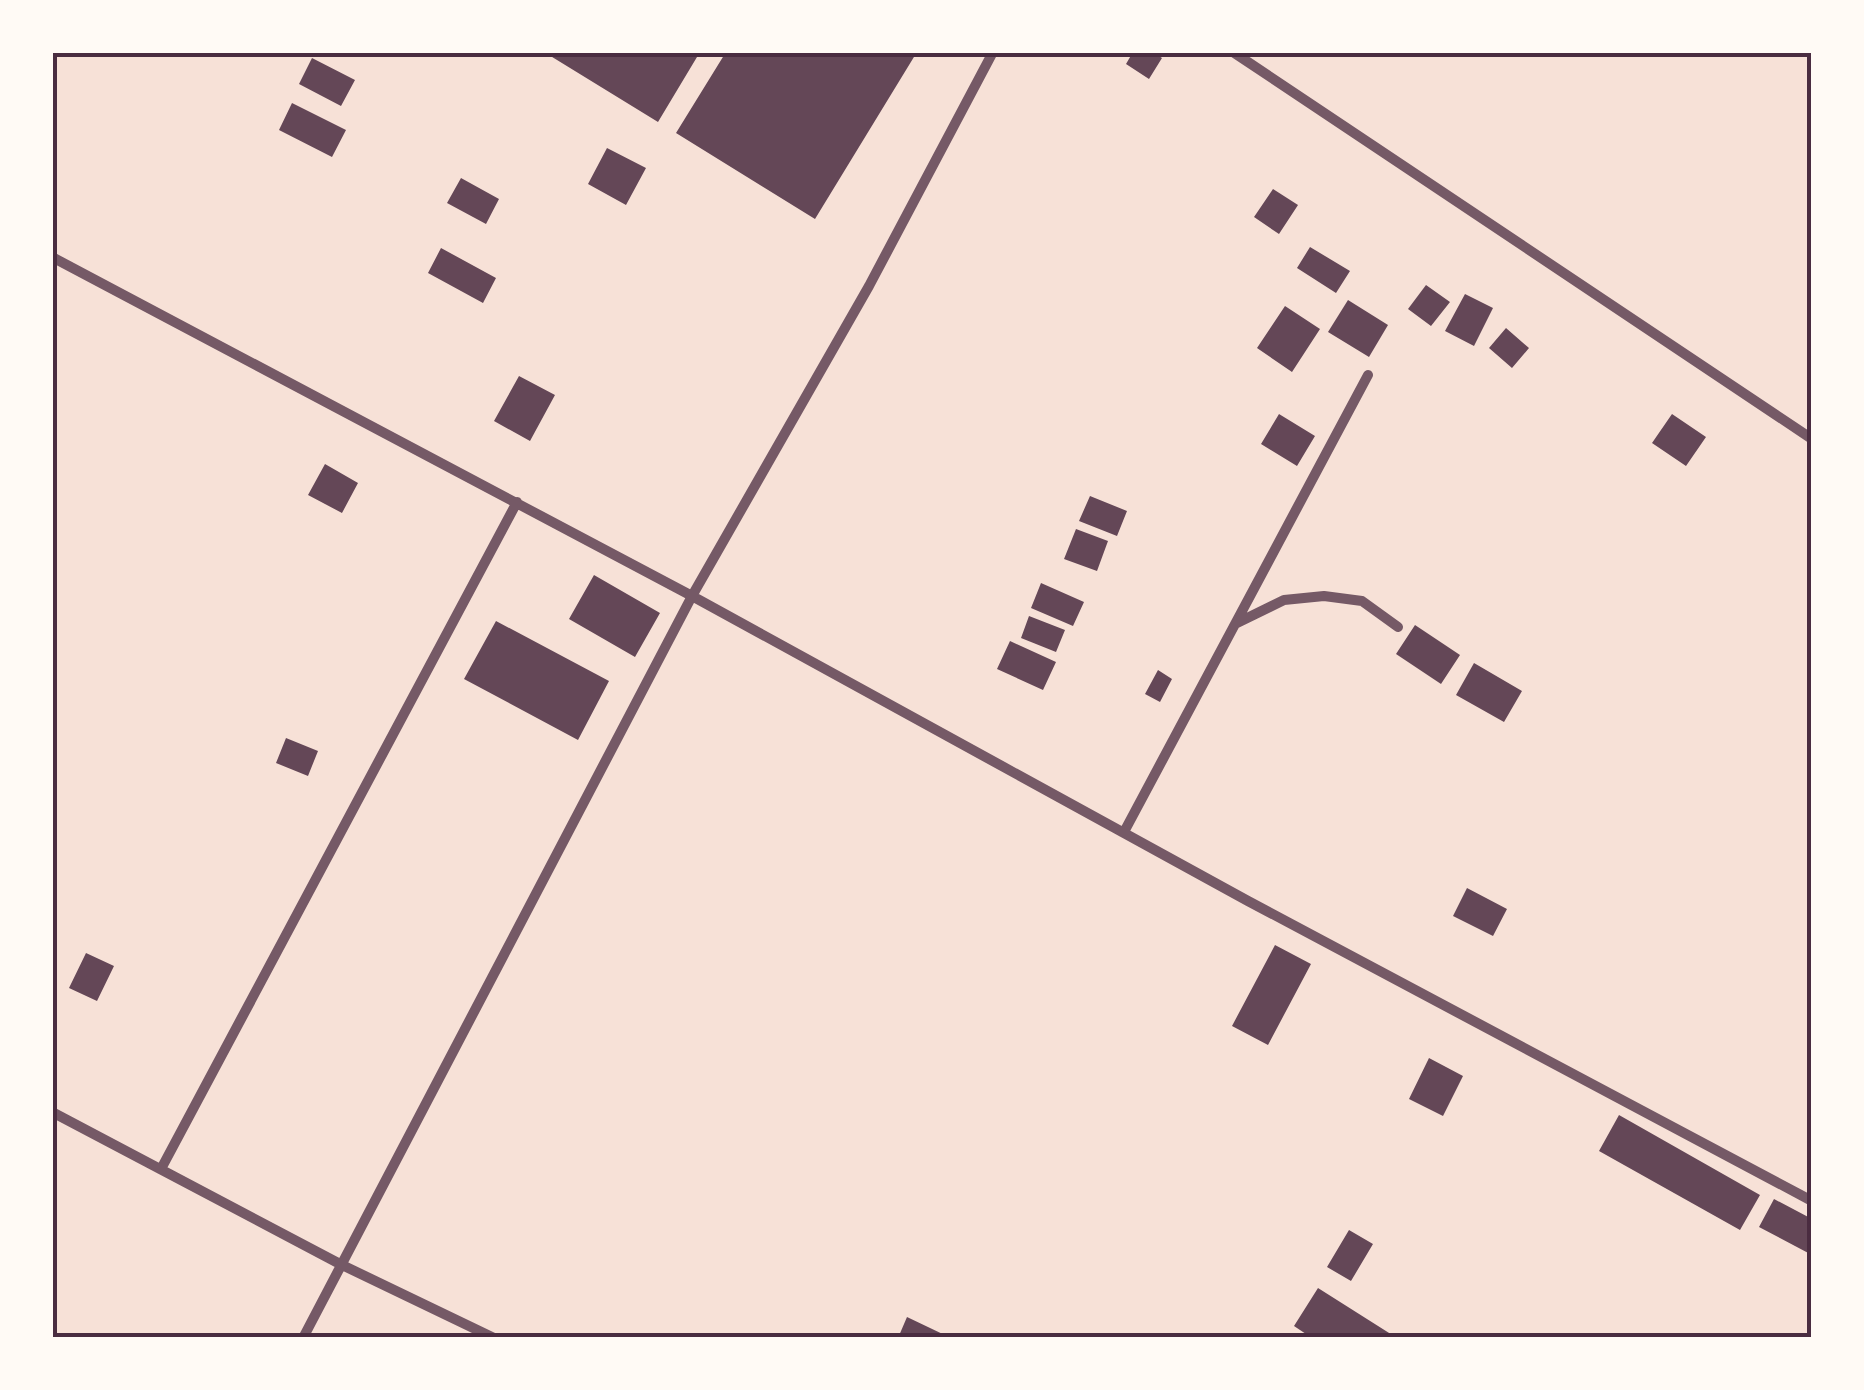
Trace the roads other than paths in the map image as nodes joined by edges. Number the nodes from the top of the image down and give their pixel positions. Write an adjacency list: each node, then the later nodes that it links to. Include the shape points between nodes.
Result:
1 (992, 52): 7 (street, via 869,286)
2 (1233, 52): 5 (street)
3 (52, 257): 6 (street)
4 (1368, 376): 8 (street)
5 (1812, 439)
6 (517, 502): 7 (street); 12 (street)
7 (692, 596): 10 (street); 14 (street)
8 (1236, 623): 9 (street, via 1284,600 1324,596 1362,602); 10 (street)
9 (1398, 627)
10 (1124, 832): 13 (street)
11 (52, 1112): 12 (street)
12 (161, 1169): 14 (street)
13 (1812, 1200)
14 (340, 1264): 15 (street); 16 (street)
15 (302, 1338)
16 (494, 1338)

